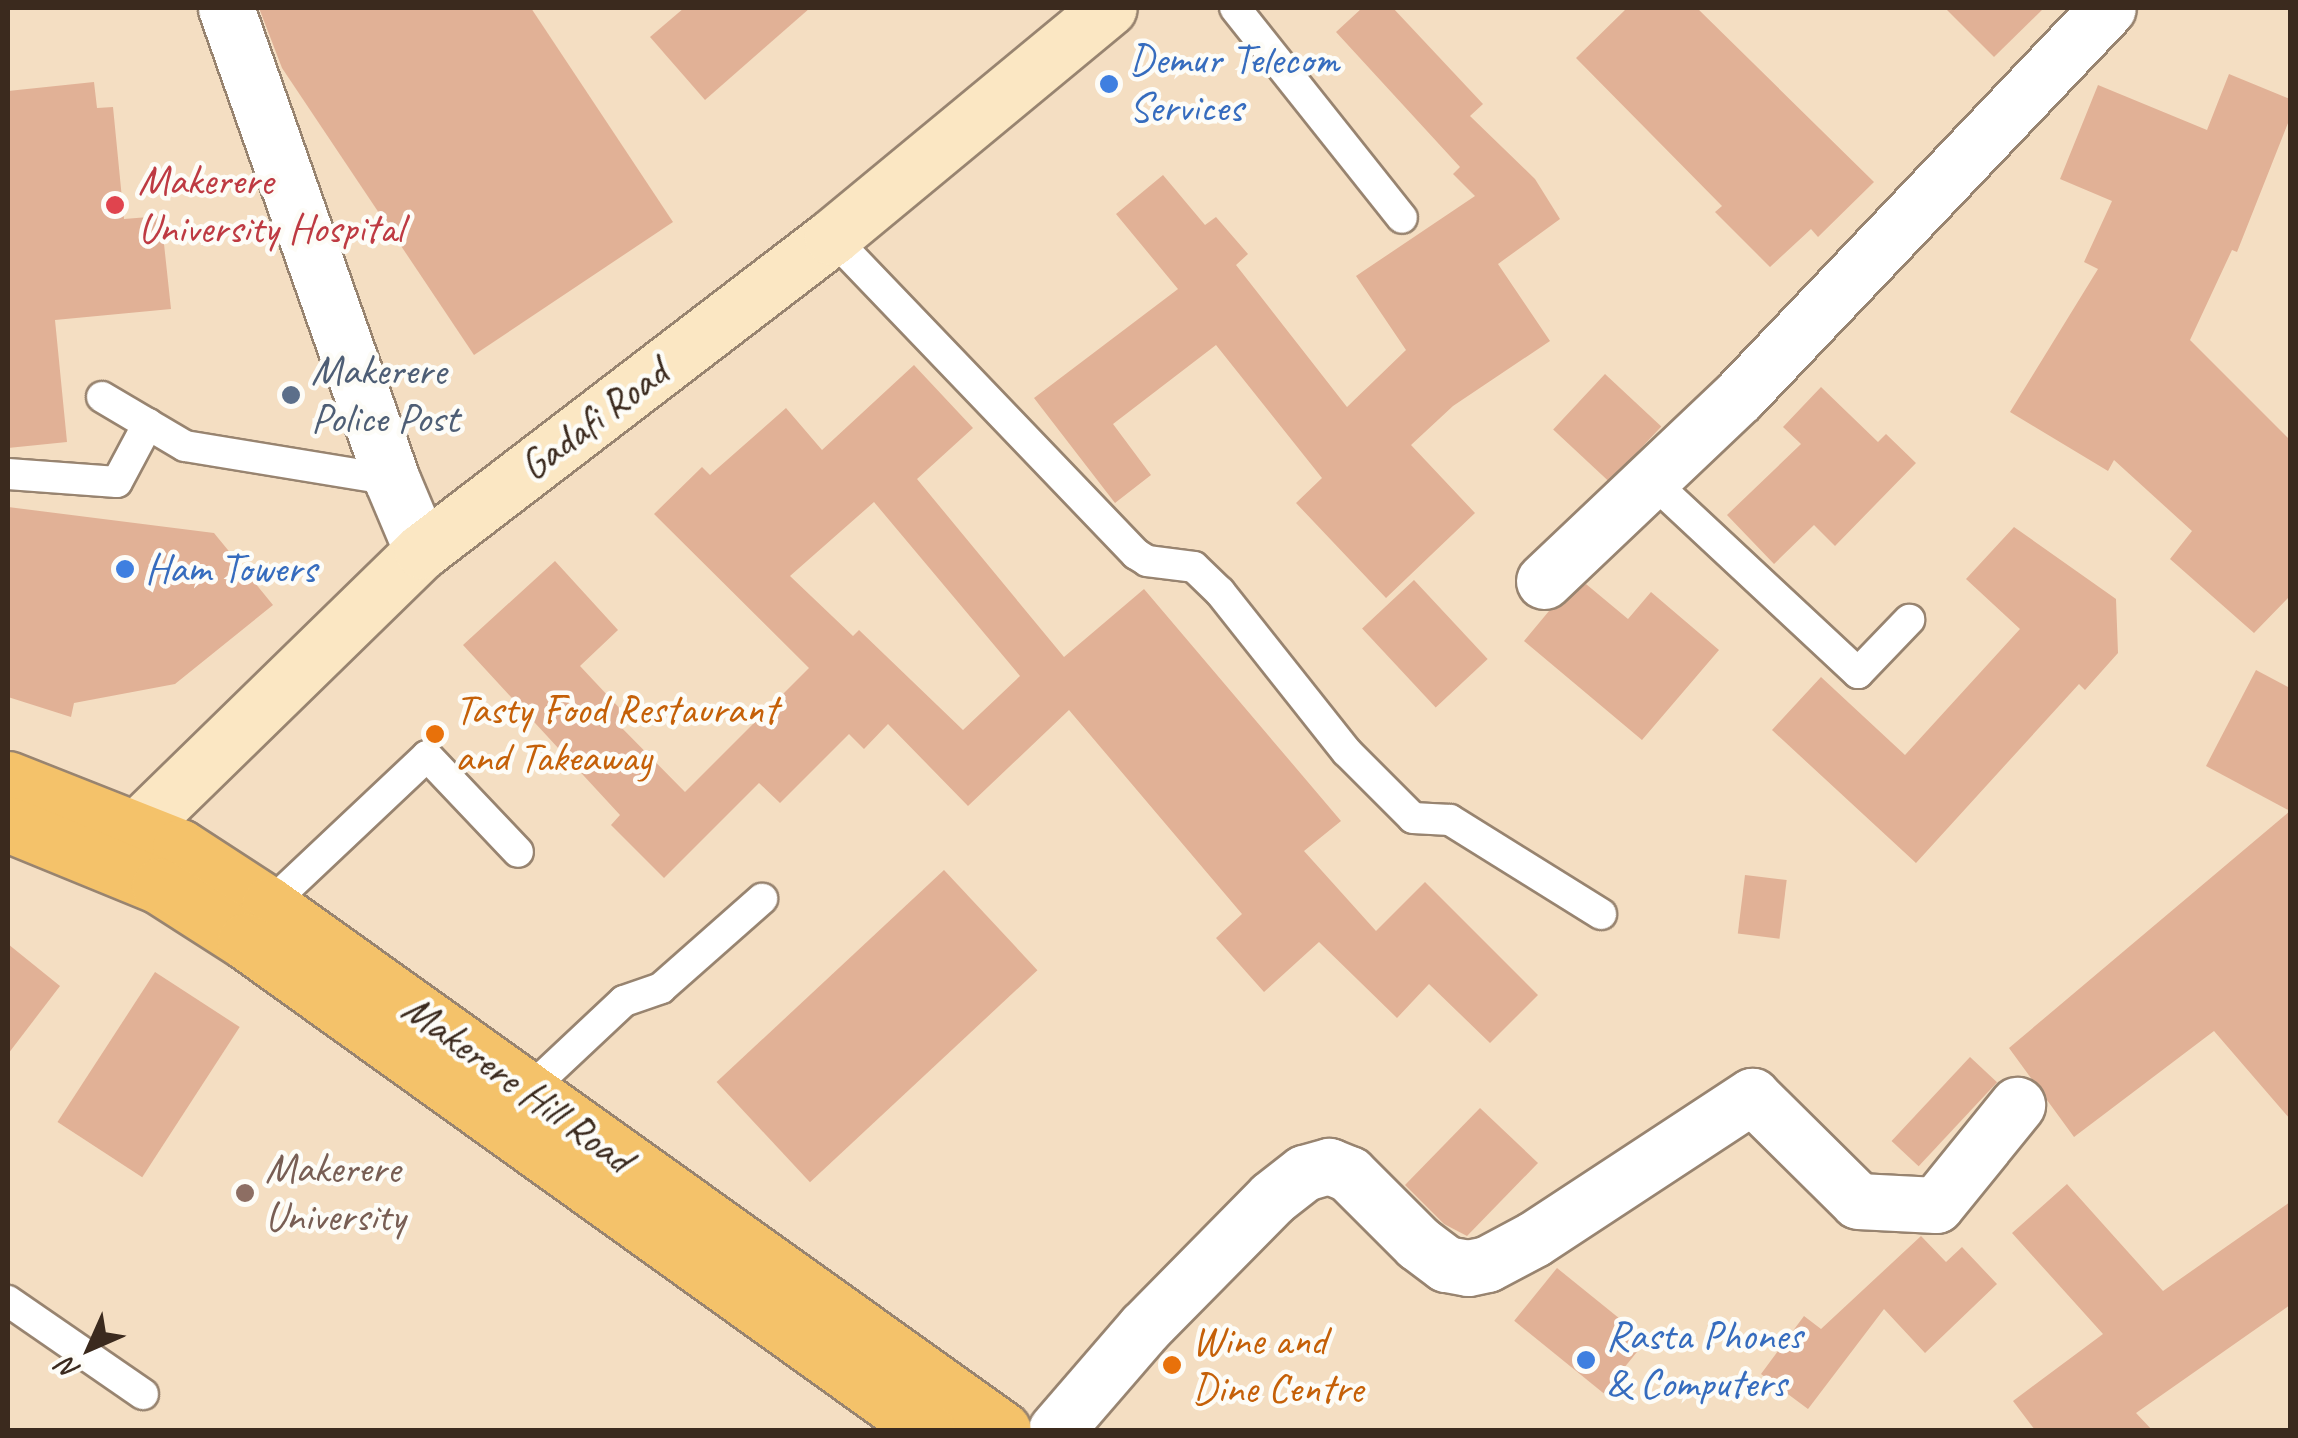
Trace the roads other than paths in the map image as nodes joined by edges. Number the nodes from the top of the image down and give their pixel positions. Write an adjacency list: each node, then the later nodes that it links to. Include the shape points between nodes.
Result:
1 (226, 8): 10 (street)
2 (1236, 8): 5 (lane)
3 (2108, 8): 11 (street)
4 (1101, 10): 6 (street, Gadafi Road)
5 (1402, 218)
6 (832, 237): 12 (street, Gadafi Road); 21 (lane, via 1136,554 1194,567 1220,592 1347,752 1412,818 1450,820)
7 (102, 397): 8 (lane)
8 (148, 424): 9 (lane, via 116,482); 10 (lane, via 200,450)
9 (8, 474)
10 (392, 480): 12 (street)
11 (1652, 480): 13 (street); 14 (lane, via 1858,673)
12 (422, 552): 17 (street, Gadafi Road)
13 (1544, 581)
14 (1909, 620)
15 (8, 778): 17 (main road, Makerere Hill Road)
16 (8, 824): 17 (main road, Makerere Hill Road)
17 (120, 844): 20 (main road, Makerere Hill Road, via 180,847); 26 (main road, Makerere Hill Road, via 158,886 245,941)
18 (518, 852): 20 (lane, via 428,756)
19 (762, 900): 22 (lane, via 661,988 624,1001)
20 (269, 905): 22 (main road, Makerere Hill Road)
21 (1601, 914)
22 (527, 1092): 27 (main road, Makerere Hill Road)
23 (2017, 1105): 28 (street, via 1936,1205 1858,1200 1752,1096 1534,1240 1468,1268 1446,1264 1418,1243 1349,1174 1330,1166 1304,1173 1144,1328)
24 (8, 1302): 25 (lane)
25 (143, 1394)
26 (928, 1430)
27 (1003, 1430)
28 (1056, 1430)

